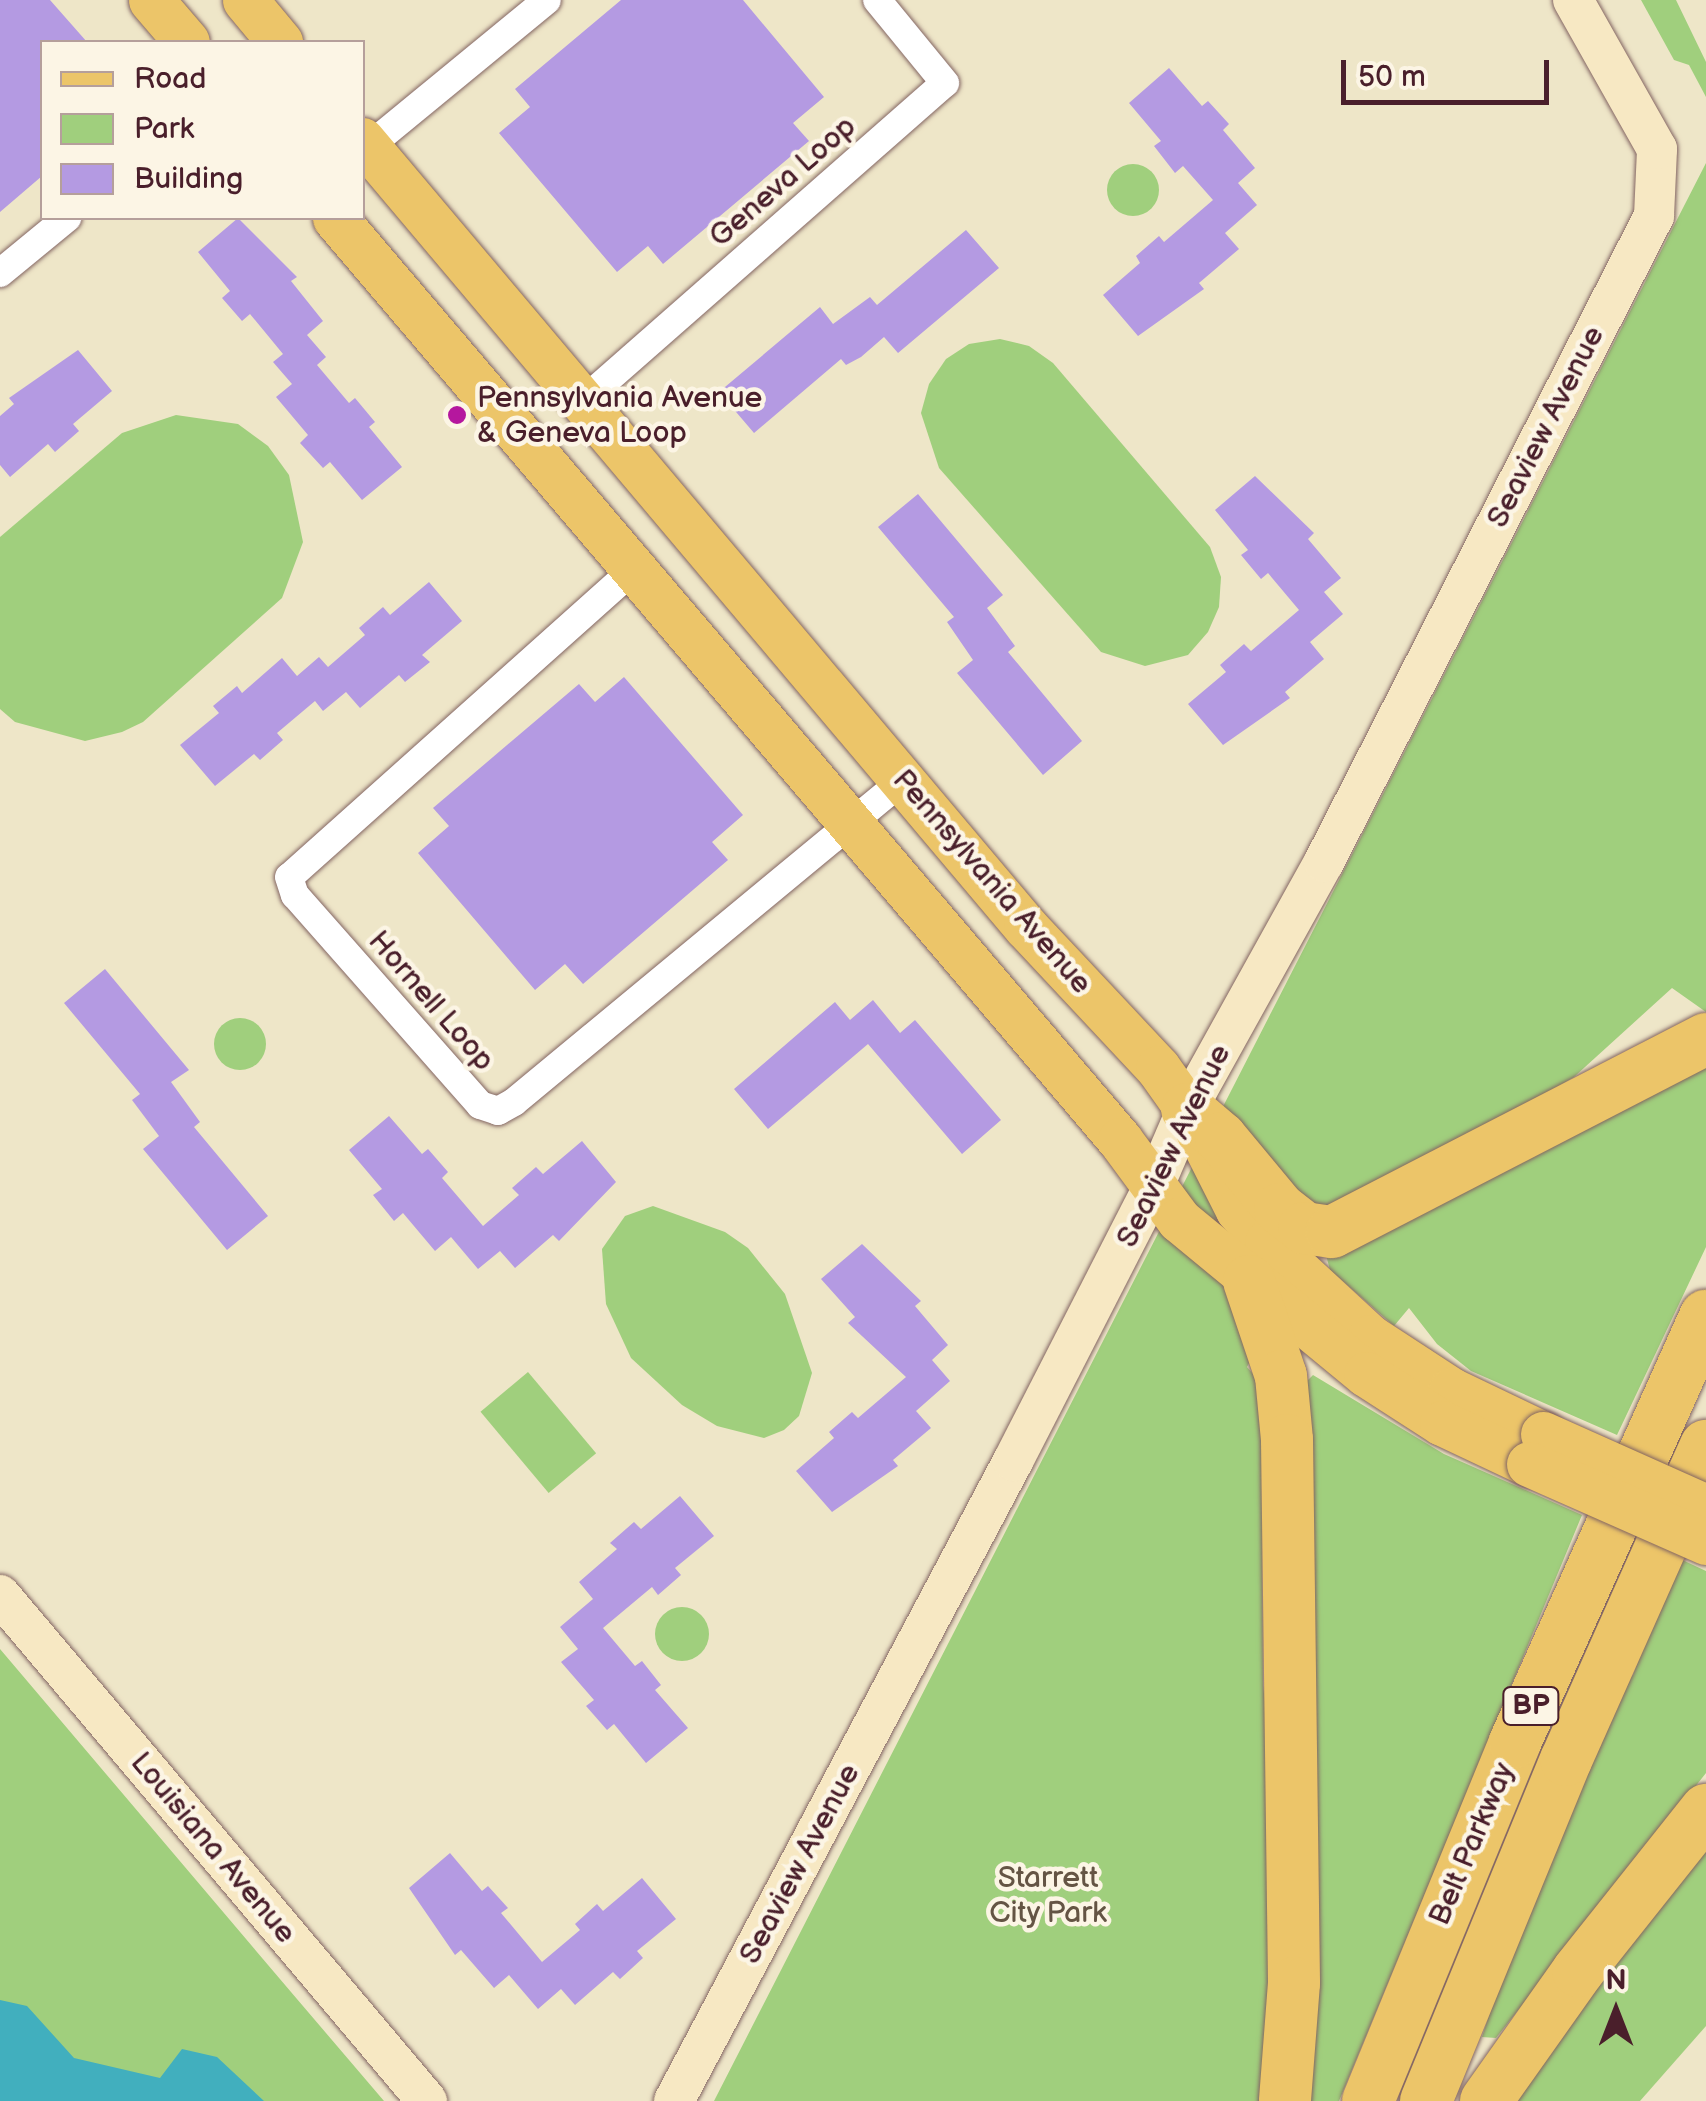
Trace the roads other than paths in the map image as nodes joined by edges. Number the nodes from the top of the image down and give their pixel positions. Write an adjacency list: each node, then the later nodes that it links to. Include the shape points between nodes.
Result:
1 (150, 0): 6 (main road)
2 (244, 0): 7 (main road)
3 (547, 0): 8 (street)
4 (877, 0): 13 (street, Geneva Loop, via 945,83)
5 (1573, 0): 18 (street, Seaview Avenue, via 1657,149 1654,216 1324,862)
6 (184, 40)
7 (278, 40)
8 (365, 145)
9 (365, 147): 13 (main road, Pennsylvania Avenue)
10 (65, 220): 12 (street)
11 (338, 220): 14 (main road, Pennsylvania Avenue)
12 (0, 272)
13 (584, 400): 15 (main road, Pennsylvania Avenue)
14 (634, 568): 16 (main road, Pennsylvania Avenue); 16 (street, Hornell Loop, via 300,862 289,878 295,896 480,1105 498,1111)
15 (902, 781): 16 (street, Hornell Loop); 18 (main road, Pennsylvania Avenue)
16 (850, 823): 19 (main road, Pennsylvania Avenue, via 1120,1140)
17 (1706, 1039): 18 (highway, via 1332,1232 1304,1228 1280,1208 1222,1138)
18 (1186, 1108): 19 (street, Seaview Avenue); 23 (main road, Pennsylvania Avenue, via 1238,1210 1370,1337)
19 (1153, 1188): 20 (main road, Pennsylvania Avenue); 29 (street, Seaview Avenue)
20 (1249, 1281): 23 (main road, Pennsylvania Avenue, via 1366,1374 1442,1422); 30 (highway, via 1281,1376 1288,1440 1294,1983)
21 (1706, 1316): 31 (highway, Belt Parkway / BP, via 1515,1742)
22 (1706, 1446): 32 (highway, Belt Parkway / BP, via 1566,1760)
23 (1536, 1449): 24 (main road, Pennsylvania Avenue, bridge); 25 (main road, Pennsylvania Avenue, bridge)
24 (1706, 1506)
25 (1706, 1542)
26 (0, 1595): 28 (street, Louisiana Avenue)
27 (1706, 1810): 33 (highway, via 1578,1971)
28 (427, 2101)
29 (674, 2101)
30 (1285, 2101)
31 (1368, 2101)
32 (1426, 2101)
33 (1486, 2101)

